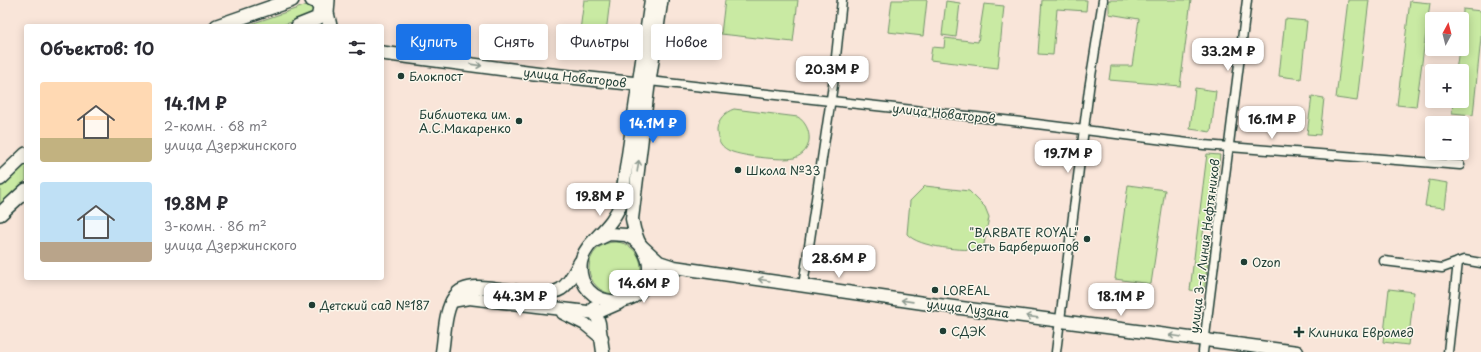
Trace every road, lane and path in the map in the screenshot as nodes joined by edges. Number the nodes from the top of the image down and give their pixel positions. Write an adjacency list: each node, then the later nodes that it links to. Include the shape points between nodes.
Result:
1 (292, 0): 9 (main road)
2 (312, 0): 10 (main road, via 317,2 320,8 318,18)
3 (328, 0): 11 (main road)
4 (652, 0): 13 (main road)
5 (661, 0): 13 (main road)
6 (842, 0): 14 (street)
7 (1103, 0): 15 (street)
8 (1247, 0): 16 (street, улица 3-я Линия Нефтяников)
9 (223, 24)
10 (303, 24)
11 (330, 24)
12 (384, 53): 13 (main road, улица Новаторов, one-way to 13, via 564,77)
13 (644, 82): 14 (street, улица Новаторов); 22 (main road, via 621,202 615,218); 23 (main road, one-way to 13, via 637,238 632,219)
14 (830, 100): 15 (street, улица Новаторов); 28 (street)
15 (1083, 129): 16 (street, улица Новаторов); 34 (street)
16 (1229, 147): 18 (street, улица Новаторов); 36 (street, улица 3-я Линия Нефтяников)
17 (24, 156): 19 (main road)
18 (1460, 165)
19 (0, 179)
20 (24, 192): 21 (main road)
21 (0, 214)
22 (594, 241): 23 (main road, via 606,235 619,234 629,237); 24 (main road)
23 (643, 248): 28 (main road, улица Лузана, one-way to 23, via 674,267 659,262); 31 (main road, via 649,262 648,279 639,293)
24 (582, 257): 29 (main road, via 581,274); 30 (main road, via 567,284 554,292 537,294 468,288 460,291)
25 (1384, 261): 26 (street, via 1442,268)
26 (1458, 262): 27 (street); 41 (street)
27 (1481, 262)
28 (803, 286): 34 (main road, улица Лузана, one-way to 28)
29 (588, 289): 31 (main road, via 601,299 611,302); 33 (main road)
30 (452, 301): 32 (main road, via 469,298); 37 (main road)
31 (622, 301): 33 (main road)
32 (552, 309): 33 (main road); 35 (main road, via 585,324)
33 (596, 313): 35 (main road)
34 (1060, 320): 36 (main road, улица Лузана, one-way to 34); 39 (street)
35 (602, 338): 38 (main road)
36 (1203, 346): 40 (main road, улица Лузана)
37 (442, 352)
38 (603, 352)
39 (1056, 352)
40 (1297, 352)
41 (1448, 352)

